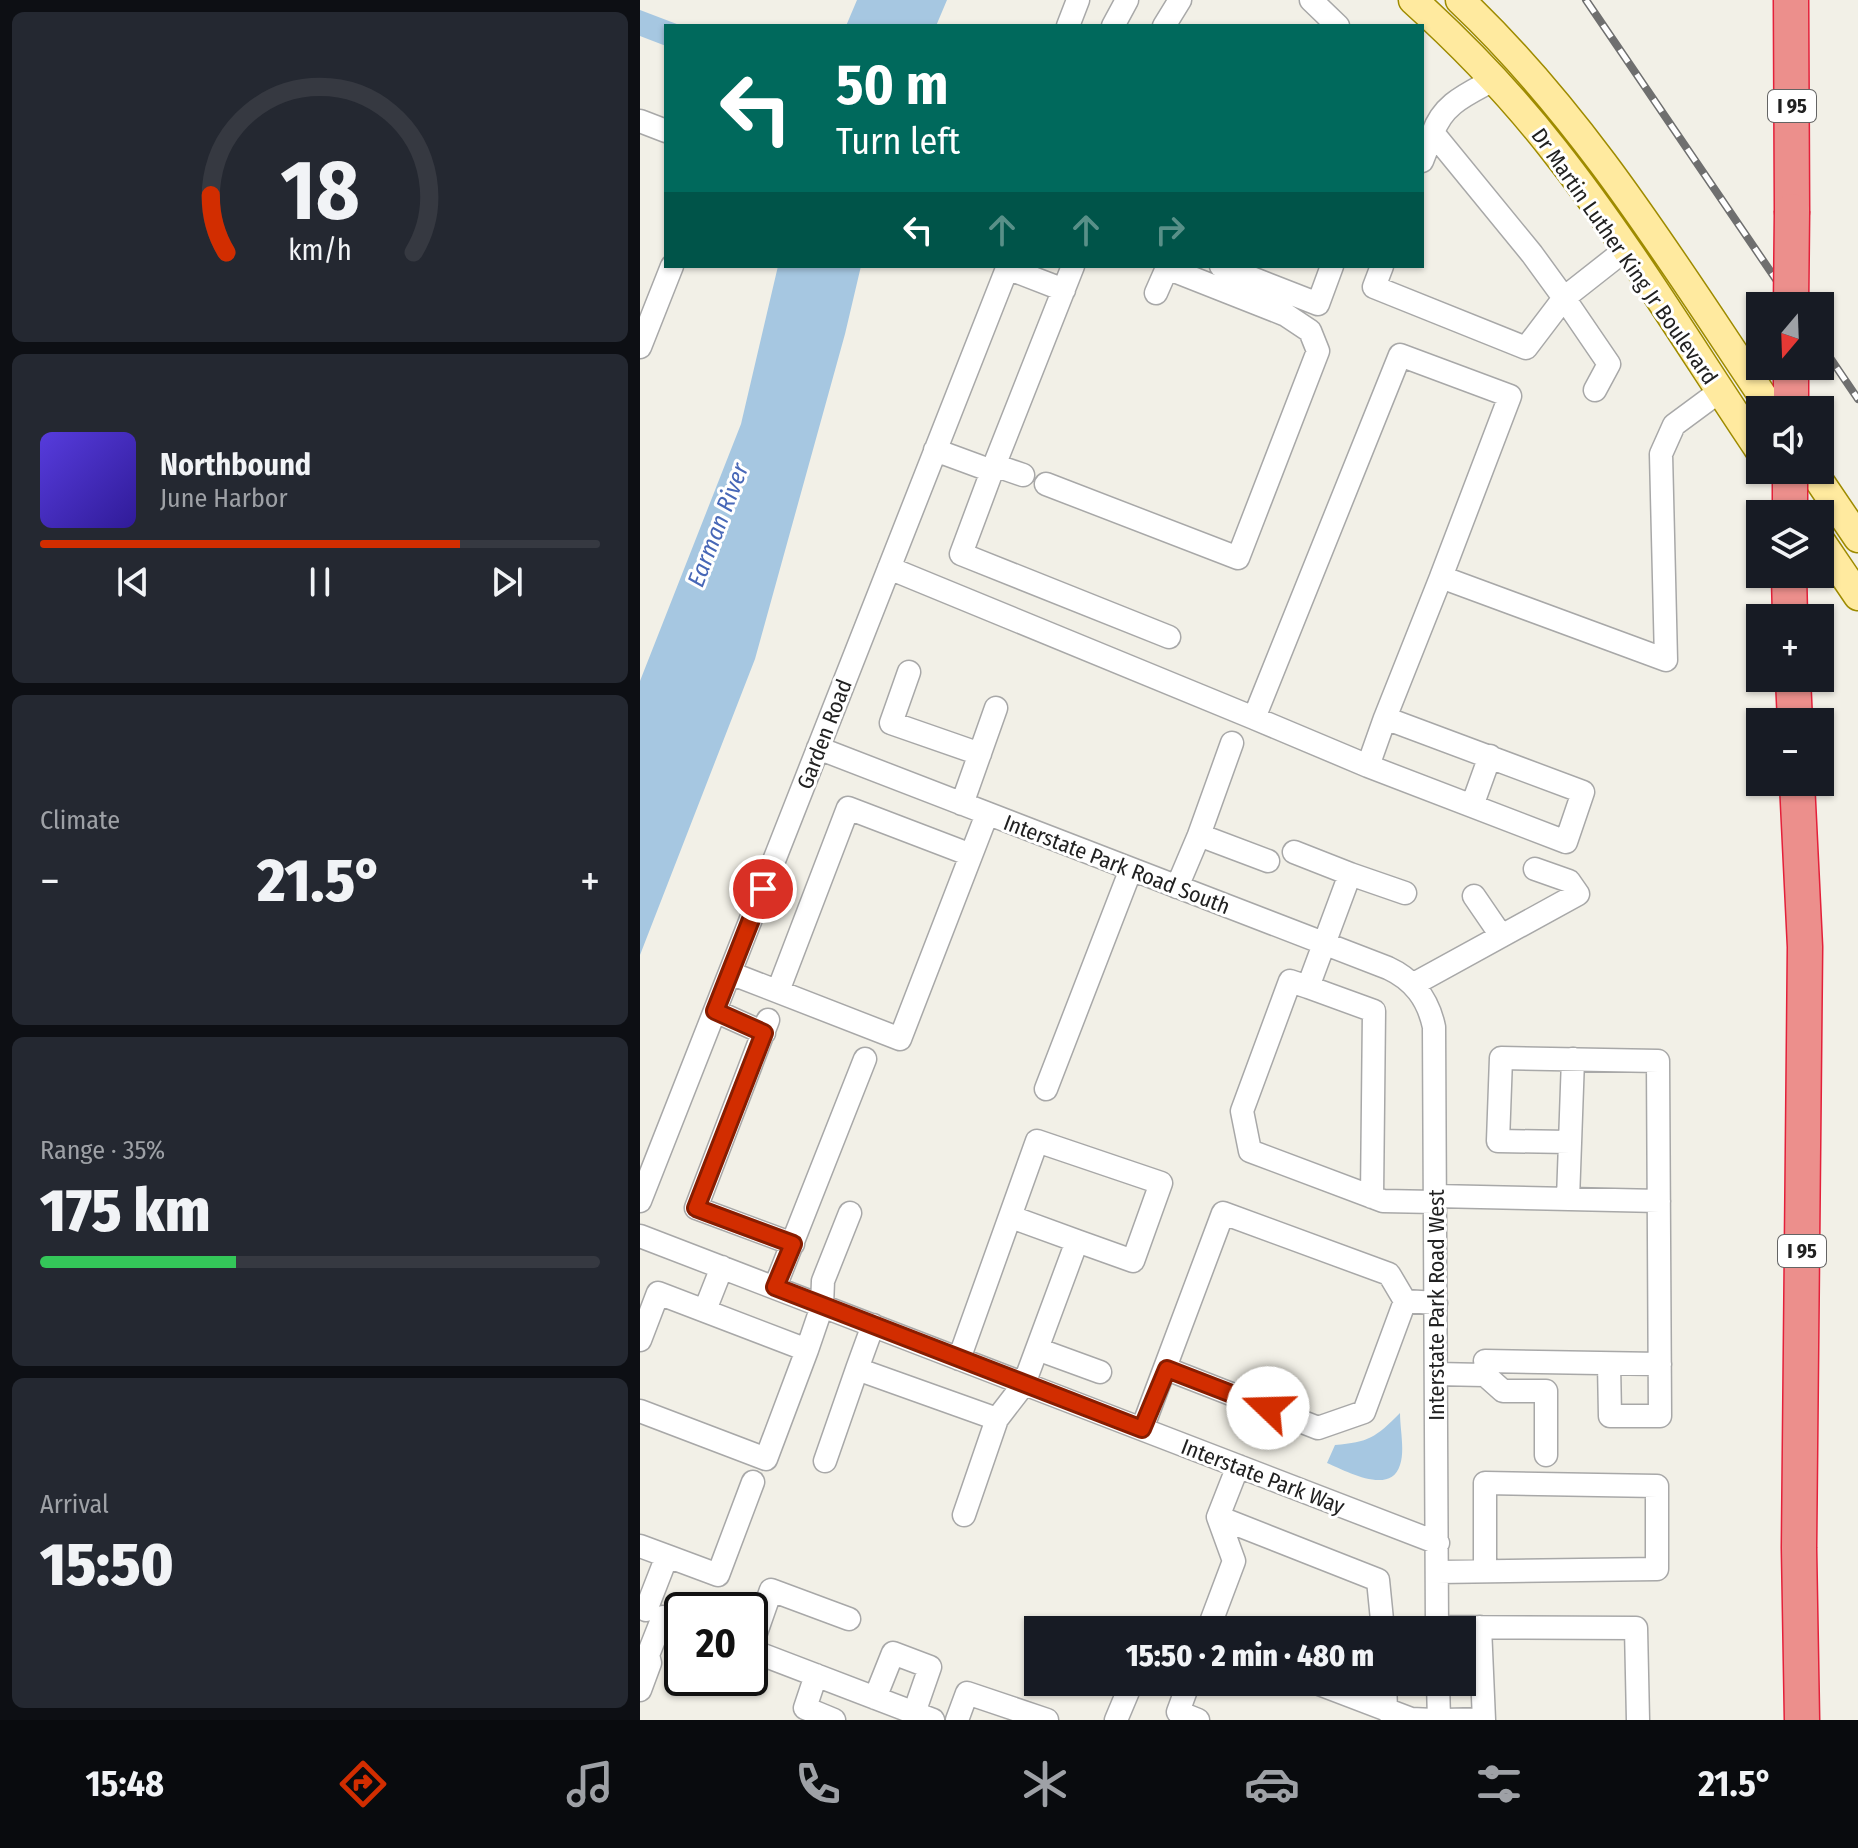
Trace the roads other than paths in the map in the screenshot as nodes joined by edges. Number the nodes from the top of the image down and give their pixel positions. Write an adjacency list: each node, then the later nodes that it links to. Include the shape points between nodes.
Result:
1 (1078, 0): 8 (street)
2 (1127, 0): 9 (street)
3 (1180, 0): 10 (street)
4 (1311, 0): 11 (street)
5 (1413, 0): 12 (main road, Dr Martin Luther King Jr Boulevard)
6 (1460, 0): 32 (main road, Dr Martin Luther King Jr Boulevard, via 1576,127)
7 (1791, 0): 26 (highway, I 95, bridge)
8 (1069, 24)
9 (1114, 24)
10 (1165, 24)
11 (1336, 24)
12 (1495, 79): 15 (street, via 1452,102 1438,117); 17 (main road, Dr Martin Luther King Jr Boulevard)
13 (640, 121): 14 (street)
14 (664, 130)
15 (1433, 133): 16 (street); 28 (street)
16 (1424, 156)
17 (1625, 250): 28 (street); 31 (main road, Dr Martin Luther King Jr Boulevard)
18 (671, 268): 29 (street)
19 (1007, 268): 34 (street, Garden Road)
20 (1009, 268): 25 (street)
21 (1072, 268): 25 (street)
22 (1226, 268): 23 (street, via 1318,304)
23 (1331, 268)
24 (1381, 268): 28 (street, via 1374,287 1526,348)
25 (1064, 290): 35 (street)
26 (1791, 292)
27 (1156, 293): 37 (street, via 1167,268 1286,315 1310,331 1318,351 1238,558)
28 (1564, 298): 30 (street, via 1609,364)
29 (640, 347)
30 (1595, 390)
31 (1720, 391): 33 (main road, Dr Martin Luther King Jr Boulevard); 42 (street, via 1674,425 1661,454 1666,660)
32 (1763, 396)
33 (1746, 430)
34 (935, 450): 35 (street); 41 (street, Garden Road)
35 (993, 468): 36 (street); 44 (street, via 961,554)
36 (1023, 475)
37 (1046, 484)
38 (1821, 484): 39 (main road)
39 (1858, 538)
40 (1834, 561): 43 (main road)
41 (889, 568): 47 (street); 50 (street, Garden Road)
42 (1441, 577): 47 (street, via 1510,396 1400,355); 48 (street)
43 (1858, 596)
44 (1169, 637)
45 (909, 672): 51 (street, via 891,723)
46 (996, 708): 51 (street)
47 (1254, 718): 53 (street)
48 (1385, 718): 52 (street); 53 (street)
49 (1232, 743): 58 (street)
50 (818, 748): 55 (street, Interstate Park Road South); 70 (street, Garden Road)
51 (980, 754): 55 (street)
52 (1490, 756): 56 (street); 56 (street, via 1583,792 1566,842)
53 (1368, 766): 56 (street)
54 (1798, 796): 153 (highway, I 95, via 1805,947)
55 (962, 804): 57 (street, Interstate Park Road South)
56 (1472, 806)
57 (987, 814): 60 (street); 62 (street, Interstate Park Road South)
58 (1199, 835): 61 (street); 65 (street)
59 (1294, 852): 64 (street)
60 (971, 855): 73 (street, via 848,808); 73 (street, via 900,1039)
61 (1268, 861)
62 (1131, 869): 65 (street, Interstate Park Road South); 77 (street)
63 (1535, 869): 68 (street, via 1569,881 1578,894)
64 (1350, 874): 66 (street); 69 (street)
65 (1177, 887): 69 (street, Interstate Park Road South)
66 (1405, 893)
67 (1474, 896): 68 (street)
68 (1500, 934): 71 (street)
69 (1324, 943): 71 (street, Interstate Park Road South); 72 (street)
70 (730, 973): 73 (street); 74 (street, Garden Road)
71 (1414, 984): 80 (street, Interstate Park Road West, via 1434,1027)
72 (1308, 987): 79 (street, via 1374,1011); 79 (street, via 1290,981 1242,1111 1250,1151)
73 (778, 991)
74 (715, 1011): 82 (street, Garden Road); 88 (street, via 766,1026 696,1208)
75 (865, 1059): 88 (street)
76 (1573, 1059): 78 (street); 78 (street, via 1501,1058 1498,1141); 83 (street, via 1658,1061)
77 (1046, 1089)
78 (1570, 1142): 81 (street)
79 (1372, 1197): 80 (street)
80 (1435, 1199): 81 (street); 92 (street, Interstate Park Road West)
81 (1568, 1199): 83 (street)
82 (640, 1201)
83 (1659, 1201): 102 (street)
84 (850, 1213): 93 (street, via 823,1281)
85 (1011, 1217): 87 (street); 87 (street, via 1037,1141 1161,1183 1133,1261); 99 (street)
86 (640, 1236): 89 (street, Interstate Park Way)
87 (1077, 1241): 97 (street)
88 (793, 1244): 90 (street)
89 (722, 1267): 90 (street, Interstate Park Way); 94 (street)
90 (775, 1287): 93 (street, Interstate Park Way)
91 (1405, 1301): 92 (street); 104 (street, via 1364,1412 1318,1428); 104 (street, via 1389,1274 1223,1213)
92 (1436, 1303): 106 (street, Interstate Park Road West)
93 (822, 1306): 95 (street, Interstate Park Way); 98 (street)
94 (705, 1310): 96 (street, via 658,1293); 98 (street)
95 (873, 1325): 99 (street, Interstate Park Way); 103 (street)
96 (640, 1340)
97 (1037, 1349): 105 (street); 107 (street)
98 (807, 1350): 108 (street, via 766,1459)
99 (959, 1359): 107 (street, Interstate Park Way)
100 (1485, 1359): 101 (street); 106 (street); 111 (street, via 1503,1391 1546,1391)
101 (1609, 1364): 102 (street); 102 (street, via 1610,1416 1660,1416)
102 (1660, 1364)
103 (857, 1369): 109 (street); 112 (street)
104 (1167, 1369): 110 (street)
105 (1100, 1372)
106 (1436, 1374): 117 (street, Interstate Park Road West)
107 (1024, 1384): 109 (street); 110 (street, Interstate Park Way)
108 (640, 1411)
109 (997, 1419): 115 (street)
110 (1142, 1429): 113 (street, Interstate Park Way)
111 (1546, 1455)
112 (825, 1461)
113 (1238, 1466): 116 (street); 117 (street, Interstate Park Way)
114 (753, 1482): 119 (street, via 718,1575)
115 (964, 1515)
116 (1218, 1517): 124 (street, via 1234,1561); 125 (street, via 1378,1580)
117 (1438, 1543): 121 (street, Interstate Park Road West)
118 (640, 1546): 119 (street)
119 (667, 1556): 123 (street)
120 (1485, 1570): 120 (street, via 1657,1569 1657,1486 1485,1483); 121 (street)
121 (1438, 1572): 126 (street, Interstate Park Road West)
122 (768, 1599): 127 (street, via 771,1590)
123 (658, 1614): 130 (street)
124 (1213, 1616)
125 (1382, 1616)
126 (1437, 1616)
127 (849, 1619)
128 (1476, 1627): 129 (street)
129 (1480, 1627): 151 (street); 152 (street, via 1636,1628)
130 (644, 1654): 133 (street, via 650,1663)
131 (768, 1657): 132 (street)
132 (816, 1675): 134 (street); 141 (street)
133 (640, 1690)
134 (864, 1694): 142 (street); 142 (street, via 884,1649 930,1667); 144 (street)
135 (1126, 1696): 147 (street)
136 (1184, 1696): 148 (street, via 1178,1712)
137 (1350, 1696): 140 (street)
138 (1386, 1696): 140 (street)
139 (1437, 1696): 149 (street)
140 (1386, 1710): 149 (street)
141 (803, 1714): 143 (street)
142 (910, 1715)
143 (834, 1720)
144 (843, 1720)
145 (957, 1720): 146 (street, via 960,1688)
146 (1047, 1720)
147 (1116, 1720)
148 (1198, 1720)
149 (1436, 1720)
150 (1446, 1720): 151 (street)
151 (1483, 1720)
152 (1638, 1720)
153 (1802, 1720)

